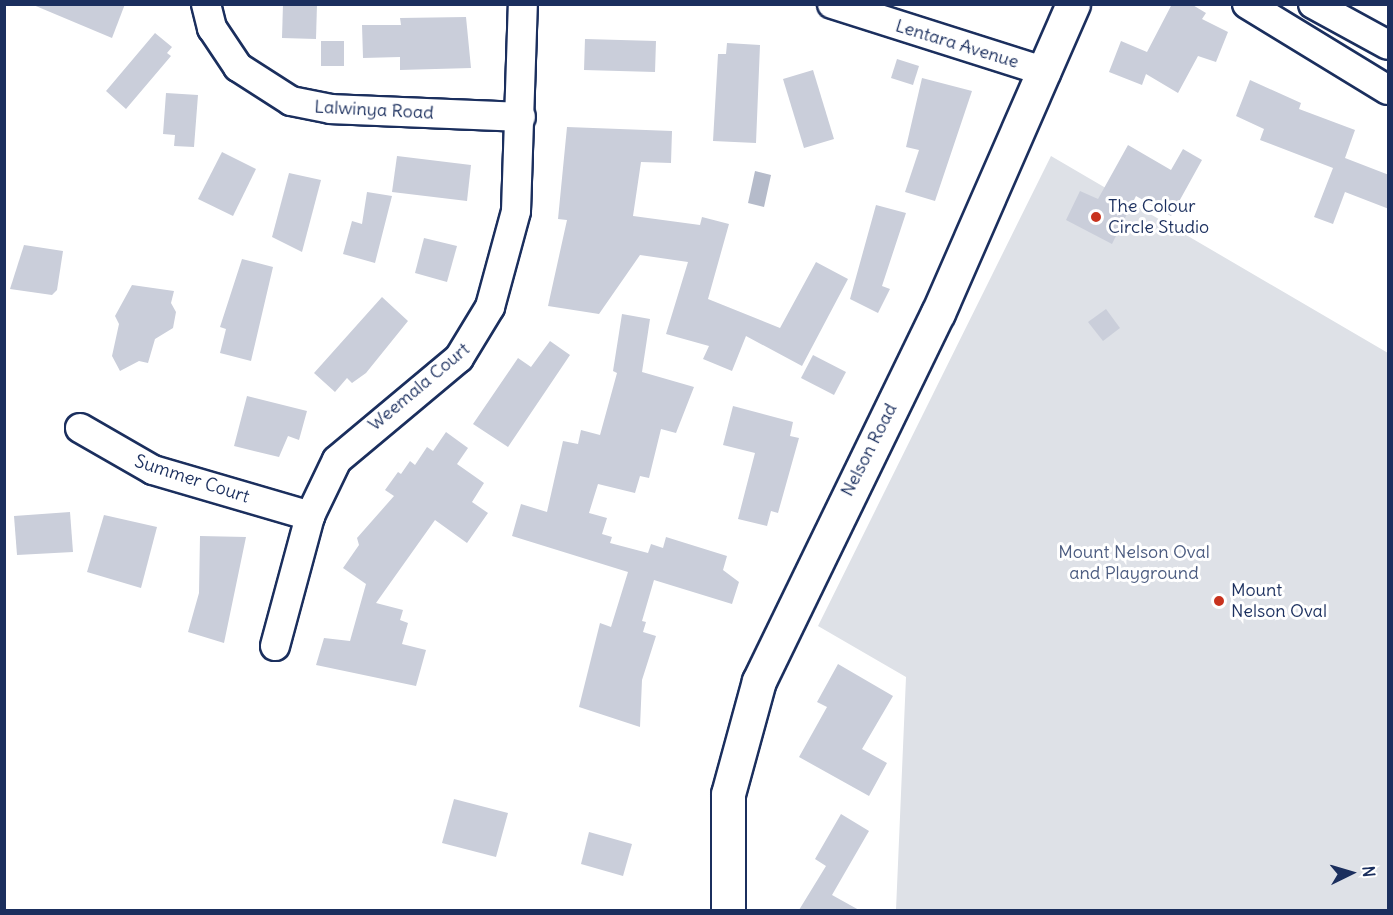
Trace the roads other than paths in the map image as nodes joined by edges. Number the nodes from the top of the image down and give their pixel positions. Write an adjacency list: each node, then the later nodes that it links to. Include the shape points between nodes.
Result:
1 (206, 4): 10 (street, Lalwinya Road, via 212,28 238,67 291,101 331,109)
2 (523, 4): 10 (street, Weemala Court)
3 (832, 4): 8 (street, Lentara Avenue)
4 (1073, 4): 8 (main road, Nelson Road)
5 (1247, 4): 9 (street)
6 (1313, 4): 7 (street)
7 (1389, 45)
8 (1047, 72): 14 (main road, Nelson Road, via 938,313 759,681 728,794)
9 (1389, 90)
10 (521, 117): 12 (street, Weemala Court, via 512,236 483,324 459,358 351,442 321,486)
11 (80, 429): 12 (street, Summer Court, via 153,470)
12 (310, 516): 13 (street, Weemala Court)
13 (275, 646)
14 (729, 910)

